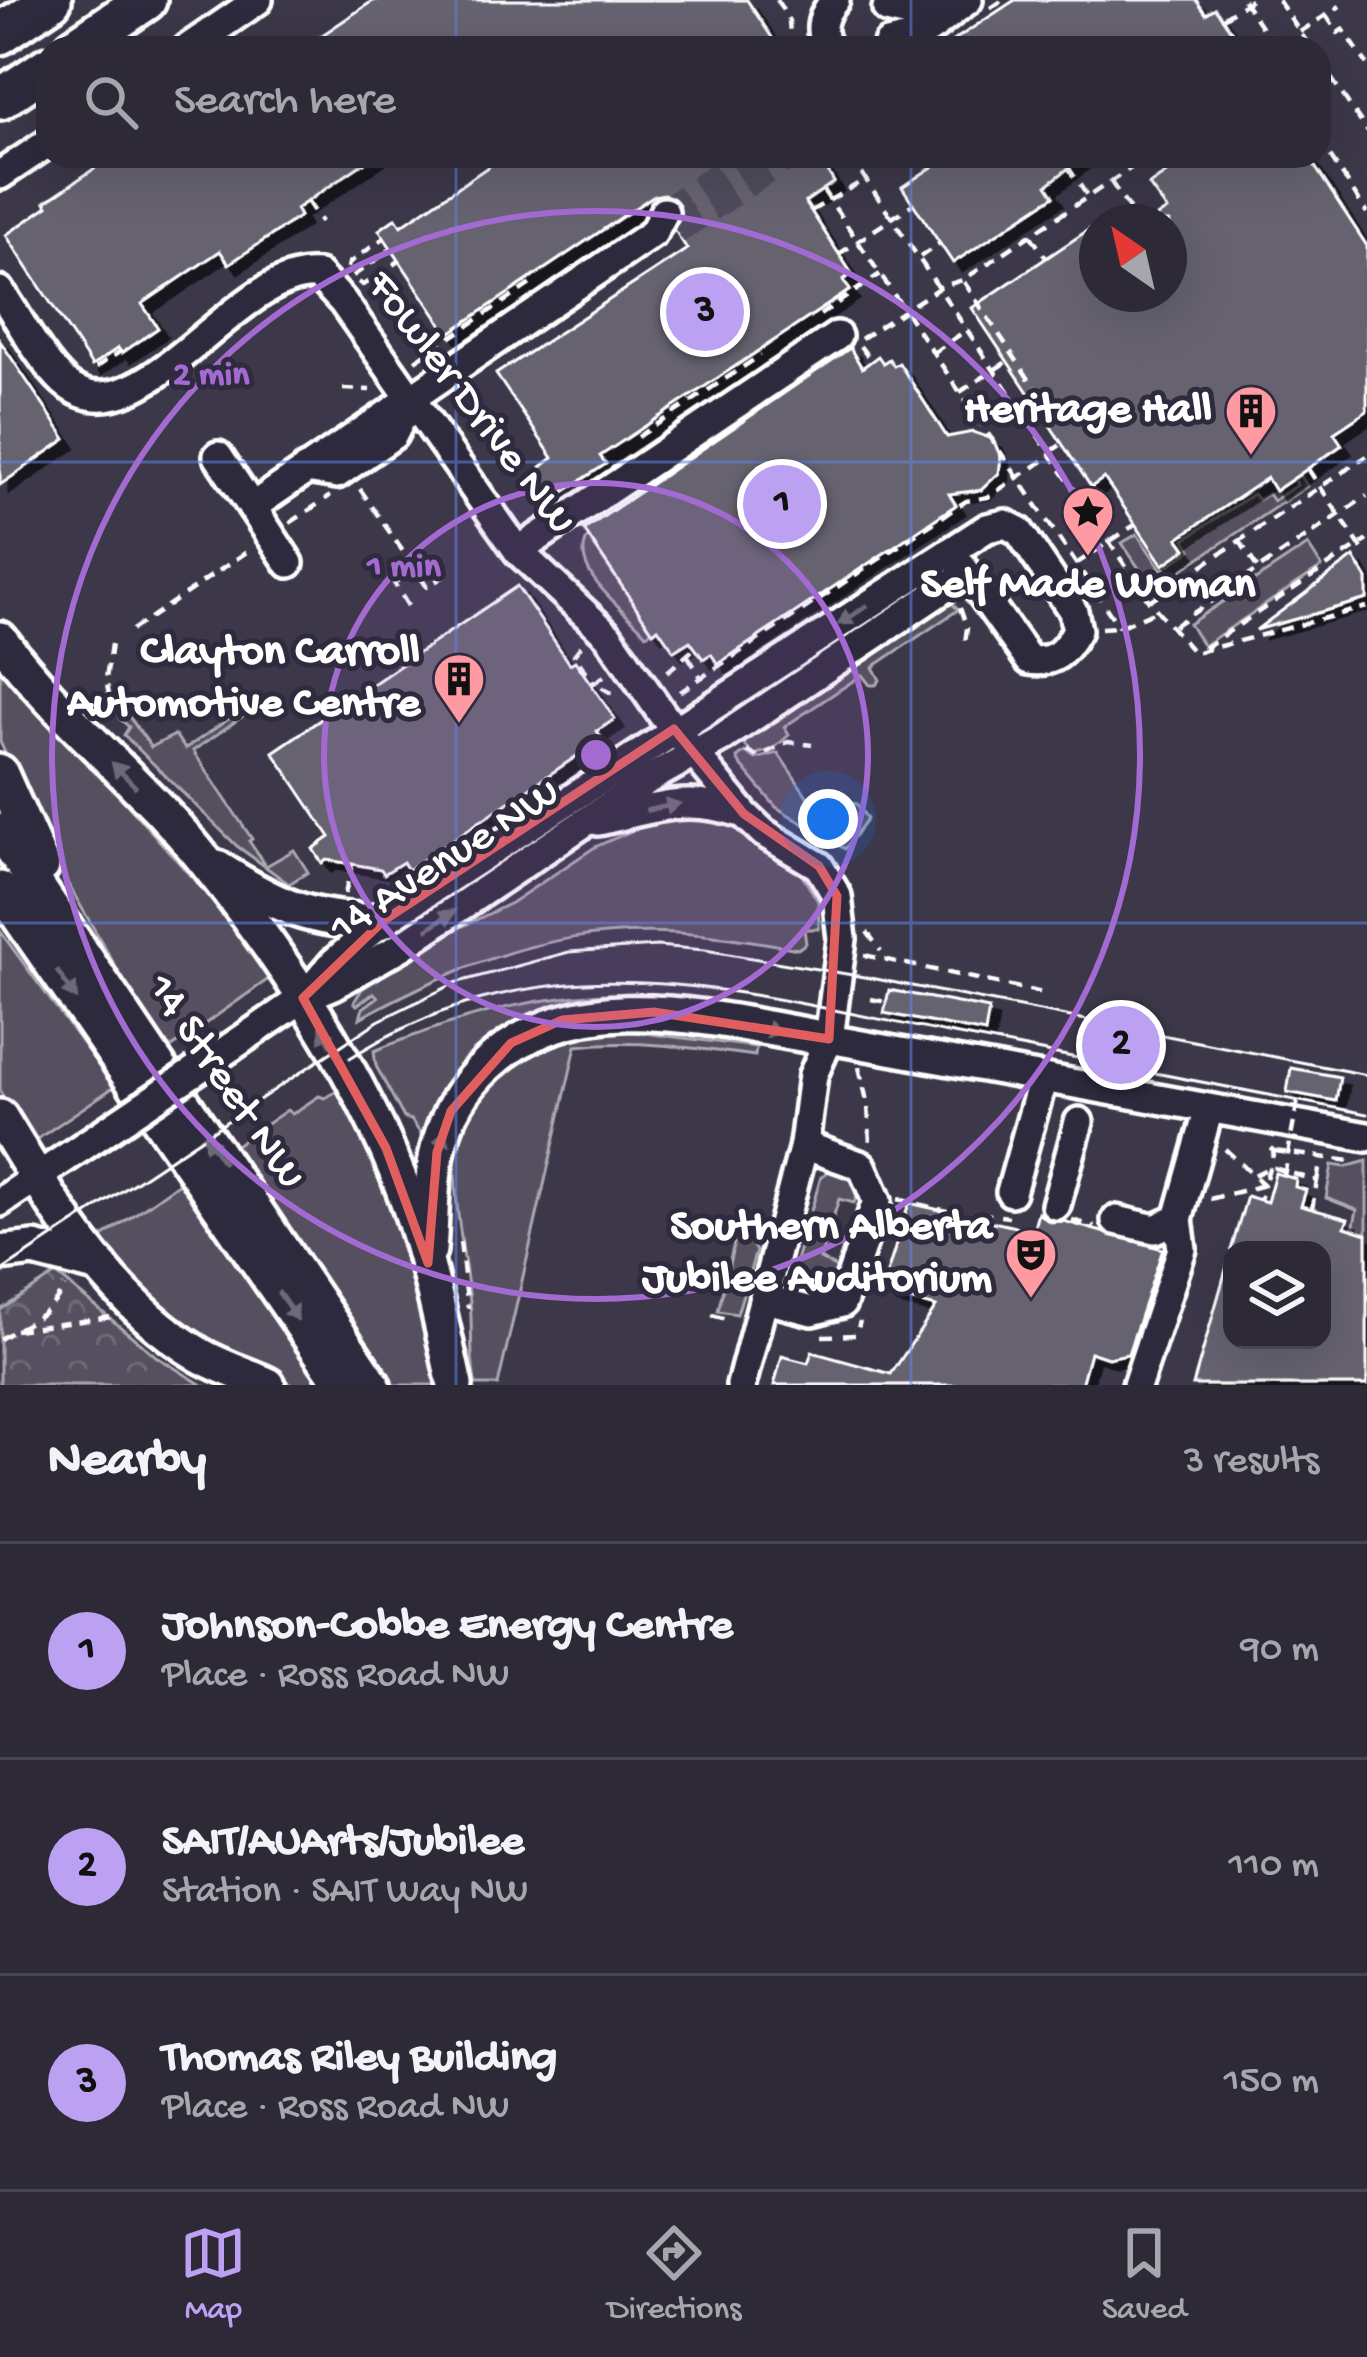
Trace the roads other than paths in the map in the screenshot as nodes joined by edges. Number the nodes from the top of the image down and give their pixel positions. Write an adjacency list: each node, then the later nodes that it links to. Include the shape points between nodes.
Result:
1 (50, 0): 7 (highway)
2 (146, 0): 8 (highway)
3 (258, 0): 9 (street)
4 (828, 3): 10 (street)
5 (883, 4): 6 (street, via 913,15); 11 (street)
6 (962, 4): 12 (street)
7 (0, 34)
8 (93, 36)
9 (206, 36)
10 (823, 36)
11 (888, 36)
12 (919, 36)
13 (36, 75): 14 (highway)
14 (0, 99)
15 (36, 151): 16 (street)
16 (0, 176)
17 (664, 225): 20 (street)
18 (0, 291): 20 (street, Fowler Drive NW, via 62,380 99,398 125,393 286,276 318,275)
19 (848, 342): 23 (street)
20 (411, 399): 22 (street, via 374,405 319,442 306,469); 23 (street, Fowler Drive NW)
21 (218, 456): 22 (street)
22 (252, 507): 25 (street)
23 (518, 551): 27 (street, Fowler Drive NW, via 608,635)
24 (959, 562): 24 (street, via 1029,660 1065,651 1077,630 1073,611 1019,531 987,528); 27 (street, via 720,739)
25 (289, 563)
26 (0, 639): 32 (main road, one-way to 26)
27 (683, 740): 29 (street, Fowler Drive NW); 30 (street, 14 Avenue NW); 35 (street, 14 Avenue NW)
28 (0, 772): 34 (main road, via 41,861)
29 (744, 814): 30 (street, one-way to 29, via 672,803 707,802); 37 (street, via 819,866 837,896 841,950)
30 (582, 824): 36 (street, 14 Avenue NW, one-way to 30, via 402,946)
31 (0, 831): 34 (main road, 14 Street NW)
32 (204, 860): 35 (main road, via 274,904 347,922); 36 (main road)
33 (0, 889): 55 (main road, 14 Street NW, one-way to 55)
34 (52, 908): 56 (main road, 14 Street NW, one-way to 34)
35 (383, 921): 36 (street, 14 Avenue NW)
36 (303, 998): 44 (street, 14 Avenue NW, bridge); 51 (main road, one-way to 36, via 386,1148)
37 (829, 1039): 38 (street); 42 (street, via 813,1076); 51 (main road, one-way to 37, via 437,1152 451,1111 512,1043 562,1020 654,1012)
38 (1043, 1078): 39 (street); 45 (street)
39 (1209, 1109): 43 (street); 49 (street)
40 (0, 1118): 44 (main road)
41 (1079, 1122): 47 (street)
42 (804, 1145): 53 (street); 53 (street, via 862,1166 877,1201 842,1303 812,1311)
43 (1363, 1148)
44 (36, 1177): 46 (street, 14 Avenue NW); 52 (main road)
45 (1011, 1192)
46 (0, 1202)
47 (1056, 1204)
48 (1116, 1220): 49 (street, via 1155,1229)
49 (1178, 1220): 59 (street, via 1182,1249)
50 (0, 1253): 52 (main road, via 34,1249)
51 (428, 1263): 57 (main road)
52 (84, 1271): 54 (main road, via 202,1356)
53 (766, 1299): 58 (street)
54 (268, 1385)
55 (343, 1385)
56 (373, 1385)
57 (455, 1385)
58 (741, 1385)
59 (1137, 1385)

